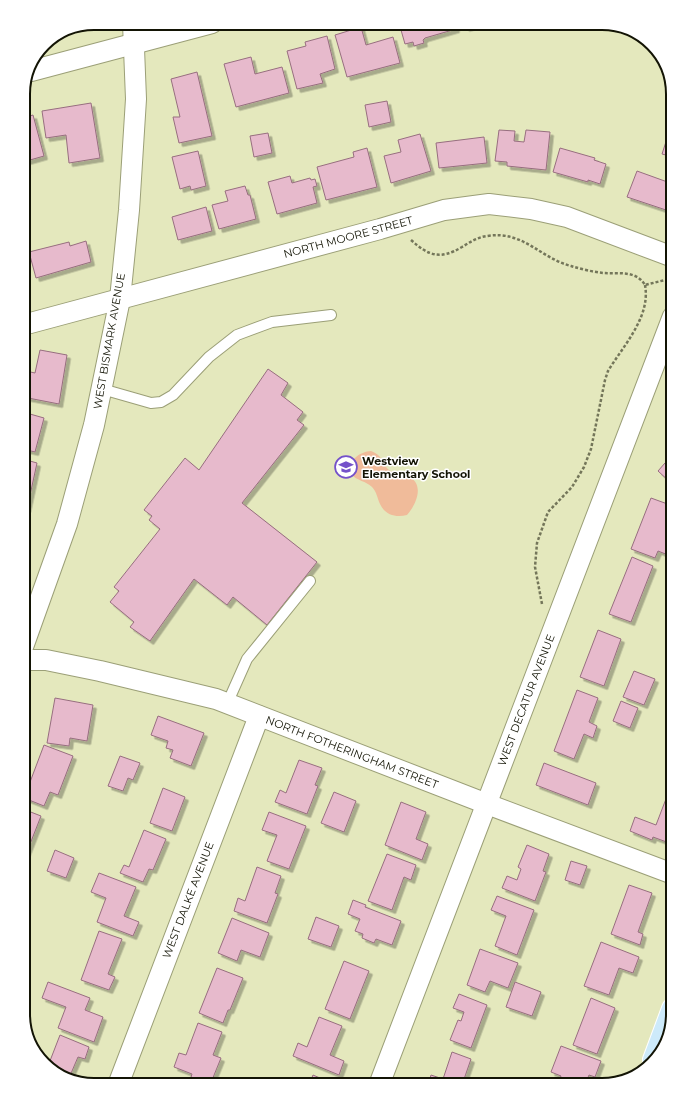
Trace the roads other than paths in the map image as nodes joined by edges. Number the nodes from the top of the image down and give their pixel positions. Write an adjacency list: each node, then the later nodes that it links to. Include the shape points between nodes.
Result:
1 (134, 30): 3 (street, WEST BISMARK AVENUE)
2 (186, 30): 3 (street)
3 (134, 44): 4 (street); 6 (street, WEST BISMARK AVENUE, via 136,99)
4 (35, 70)
5 (666, 254): 6 (street, NORTH MOORE STREET, via 567,217 489,204 444,210)
6 (120, 299): 8 (street, NORTH MOORE STREET); 10 (street, WEST BISMARK AVENUE)
7 (331, 314): 10 (lane, via 272,322 237,335 161,402 151,403)
8 (30, 323)
9 (666, 334): 16 (street, WEST DECATUR AVENUE)
10 (102, 389): 12 (street, WEST BISMARK AVENUE, via 67,524)
11 (310, 581): 14 (lane, via 247,658)
12 (30, 627)
13 (30, 660): 14 (street, NORTH FOTHERINGHAM STREET, via 46,660 100,671)
14 (227, 704): 15 (street, NORTH FOTHERINGHAM STREET)
15 (259, 716): 16 (street, NORTH FOTHERINGHAM STREET); 18 (street, WEST DALKE AVENUE)
16 (487, 804): 17 (street, NORTH FOTHERINGHAM STREET); 19 (street, WEST DECATUR AVENUE)
17 (666, 871)
18 (121, 1078)
19 (382, 1078)

